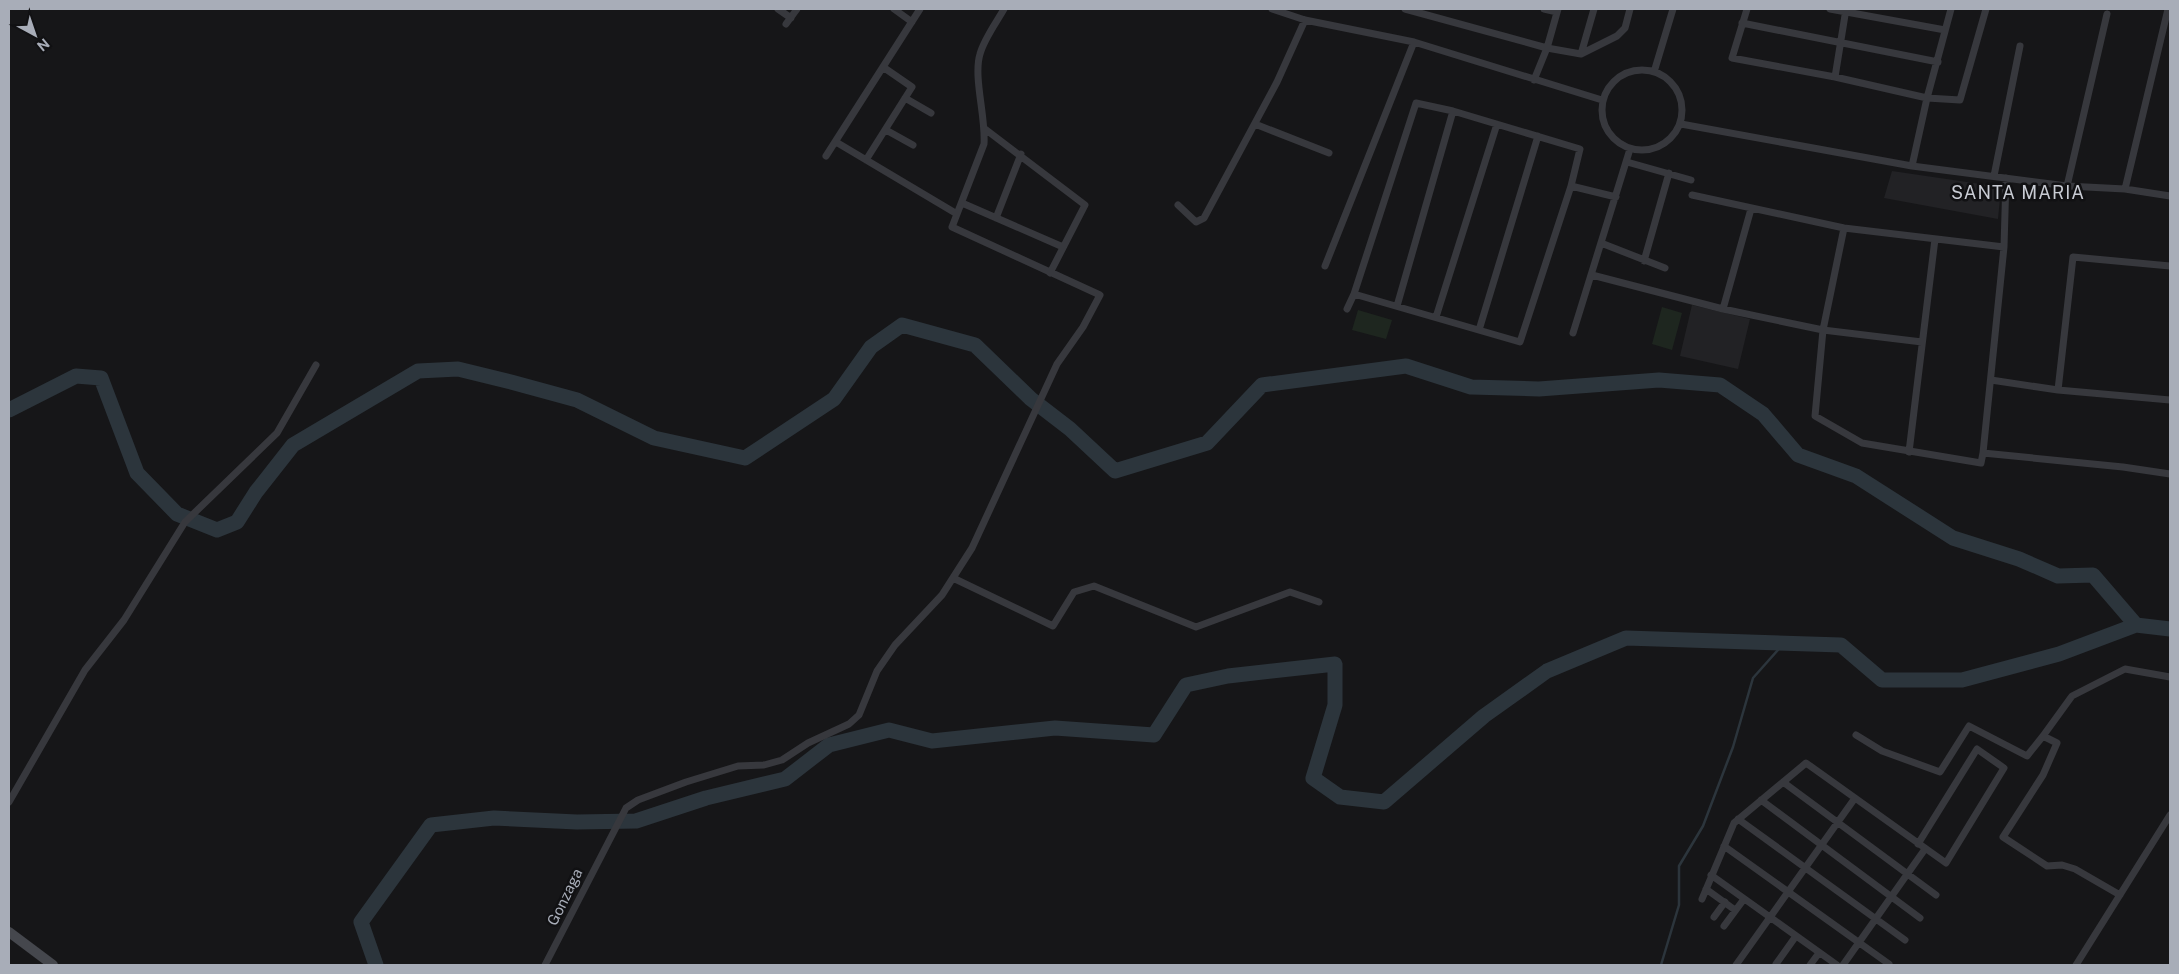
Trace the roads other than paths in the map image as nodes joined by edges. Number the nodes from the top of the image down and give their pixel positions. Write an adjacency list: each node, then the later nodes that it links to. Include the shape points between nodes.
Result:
1 (778, 9): 20 (street)
2 (797, 9): 20 (street)
3 (894, 9): 22 (street)
4 (920, 9): 22 (street)
5 (1004, 9): 44 (street, via 980,52 978,66)
6 (1272, 9): 21 (street)
7 (1405, 9): 29 (street)
8 (1544, 9): 17 (street)
9 (1594, 9): 30 (street)
10 (1630, 9): 30 (street, via 1625,28 1618,36)
11 (1673, 9): 33 (street)
12 (1747, 9): 23 (street)
13 (1830, 9): 18 (street)
14 (1951, 9): 25 (street)
15 (1986, 9): 37 (street, via 1960,100)
16 (2168, 9): 62 (street)
17 (1558, 10): 29 (street)
18 (1846, 10): 25 (street); 27 (street)
19 (2107, 14): 61 (street)
20 (791, 18): 24 (street)
21 (1305, 20): 26 (street); 41 (street)
22 (912, 22): 32 (street)
23 (1742, 23): 27 (street); 34 (street, via 1732,58)
24 (786, 24)
25 (1945, 30): 31 (street)
26 (1414, 42): 35 (street); 77 (street)
27 (1841, 42): 31 (street); 34 (street)
28 (2020, 46): 57 (street)
29 (1547, 48): 30 (street); 35 (street)
30 (1581, 54)
31 (1938, 62): 37 (street)
32 (883, 67): 36 (street, via 912,87); 47 (street)
33 (1654, 72): 38 (street, via 1630,72 1609,87); 43 (street, via 1675,86 1681,98)
34 (1835, 77): 37 (street)
35 (1534, 80): 38 (street)
36 (905, 98): 40 (street); 45 (street)
37 (1927, 98): 55 (street)
38 (1602, 100): 49 (street, via 1606,130 1617,143)
39 (1453, 111): 42 (street); 82 (street, via 1416,103); 83 (street)
40 (931, 113)
41 (1255, 124): 50 (street); 67 (street, via 1204,218 1196,222)
42 (1497, 124): 46 (street); 86 (street)
43 (1680, 124): 49 (street, via 1664,145 1647,151); 55 (street)
44 (985, 129): 51 (street); 66 (street, via 984,144)
45 (886, 130): 48 (street); 53 (street)
46 (1538, 136): 60 (street, via 1580,149); 87 (street)
47 (836, 142): 52 (street); 53 (street)
48 (913, 146)
49 (1630, 150): 54 (street)
50 (1329, 153)
51 (1020, 154): 70 (street); 74 (street, via 1085,205)
52 (826, 156)
53 (866, 160): 69 (street)
54 (1627, 162): 56 (street); 65 (street)
55 (1912, 166): 57 (street)
56 (1669, 173): 59 (street); 76 (street)
57 (1994, 176): 58 (street)
58 (2006, 178): 61 (street); 75 (street)
59 (1691, 180)
60 (1571, 186): 65 (street); 87 (street, via 1520,342)
61 (2067, 186): 62 (street)
62 (2125, 190): 64 (street)
63 (1692, 195): 68 (street)
64 (2170, 196)
65 (1616, 198): 73 (street)
66 (962, 202): 69 (street); 70 (street)
67 (1178, 205)
68 (1751, 209): 71 (street); 85 (street)
69 (957, 214): 80 (street, via 952,227)
70 (996, 218): 74 (street)
71 (1844, 228): 72 (street); 88 (street)
72 (1935, 239): 75 (street); 90 (street)
73 (1601, 243): 76 (street); 81 (street)
74 (1063, 247): 80 (street)
75 (2004, 247): 92 (street)
76 (1644, 261): 79 (street)
77 (1325, 266)
78 (2170, 266): 93 (street, via 2073,257)
79 (1664, 268)
80 (1050, 273): 98 (street, Gonzaga, via 1100,295 1058,364 972,548)
81 (1592, 275): 85 (street); 89 (street)
82 (1354, 294): 83 (street); 84 (street)
83 (1396, 306): 86 (street)
84 (1347, 309)
85 (1723, 309): 88 (street)
86 (1436, 317): 87 (street)
87 (1479, 330)
88 (1823, 330): 90 (street); 95 (street, via 1815,416 1862,443)
89 (1574, 333)
90 (1922, 342): 95 (street)
91 (316, 365): 106 (street, via 277,434 185,522 124,620 85,670)
92 (1990, 380): 93 (street); 96 (street)
93 (2058, 390): 94 (street)
94 (2170, 400)
95 (1909, 452): 96 (street, via 1981,463)
96 (1983, 453): 97 (street)
97 (2170, 474)
98 (953, 578): 99 (street, via 1053,626 1074,592 1094,586 1196,627 1290,592); 139 (street, Gonzaga, via 942,595 895,645 877,671 859,716 850,724 808,743 782,760 764,765 738,766 677,785 626,808)
99 (1319, 602)
100 (2170, 677): 102 (street, via 2124,669 2072,696)
101 (1856, 736): 102 (street, via 1882,750 1940,772 1969,726 2027,756)
102 (2043, 736): 120 (street, via 2057,743 2043,775 2003,837 2047,866 2062,865 2075,869)
103 (1783, 782): 104 (street, via 1806,763); 105 (street); 109 (street)
104 (1855, 798): 109 (street); 110 (street)
105 (1761, 800): 108 (street); 111 (street)
106 (9, 802)
107 (2170, 815): 120 (street)
108 (1738, 819): 112 (street); 114 (street)
109 (1838, 822): 111 (street); 115 (street)
110 (1918, 844): 113 (street); 113 (street, via 1976,749 2004,768 1946,863)
111 (1822, 845): 114 (street); 121 (street)
112 (1724, 846): 116 (street); 118 (street)
113 (1925, 849): 115 (street)
114 (1805, 868): 118 (street); 129 (street)
115 (1907, 874): 119 (street); 121 (street)
116 (1711, 875): 117 (street); 123 (street)
117 (1706, 889): 122 (street); 124 (street)
118 (1788, 892): 127 (street); 134 (street)
119 (1936, 895)
120 (2120, 895): 144 (street)
121 (1892, 896): 128 (street); 129 (street)
122 (1702, 899)
123 (1744, 899): 125 (street); 127 (street)
124 (1724, 902): 125 (street); 126 (street)
125 (1736, 910): 130 (street)
126 (1714, 917)
127 (1770, 917): 132 (street); 140 (street)
128 (1920, 918)
129 (1876, 919): 133 (street); 134 (street)
130 (1724, 926)
131 (9, 932): 138 (street)
132 (1796, 936): 135 (street); 136 (street)
133 (1904, 940)
134 (1859, 942): 137 (street); 143 (street)
135 (1819, 952): 141 (street); 142 (street)
136 (1776, 964)
137 (1889, 964)
138 (53, 965)
139 (545, 965)
140 (1736, 965)
141 (1810, 965)
142 (1837, 965)
143 (1844, 965)
144 (2076, 965)

